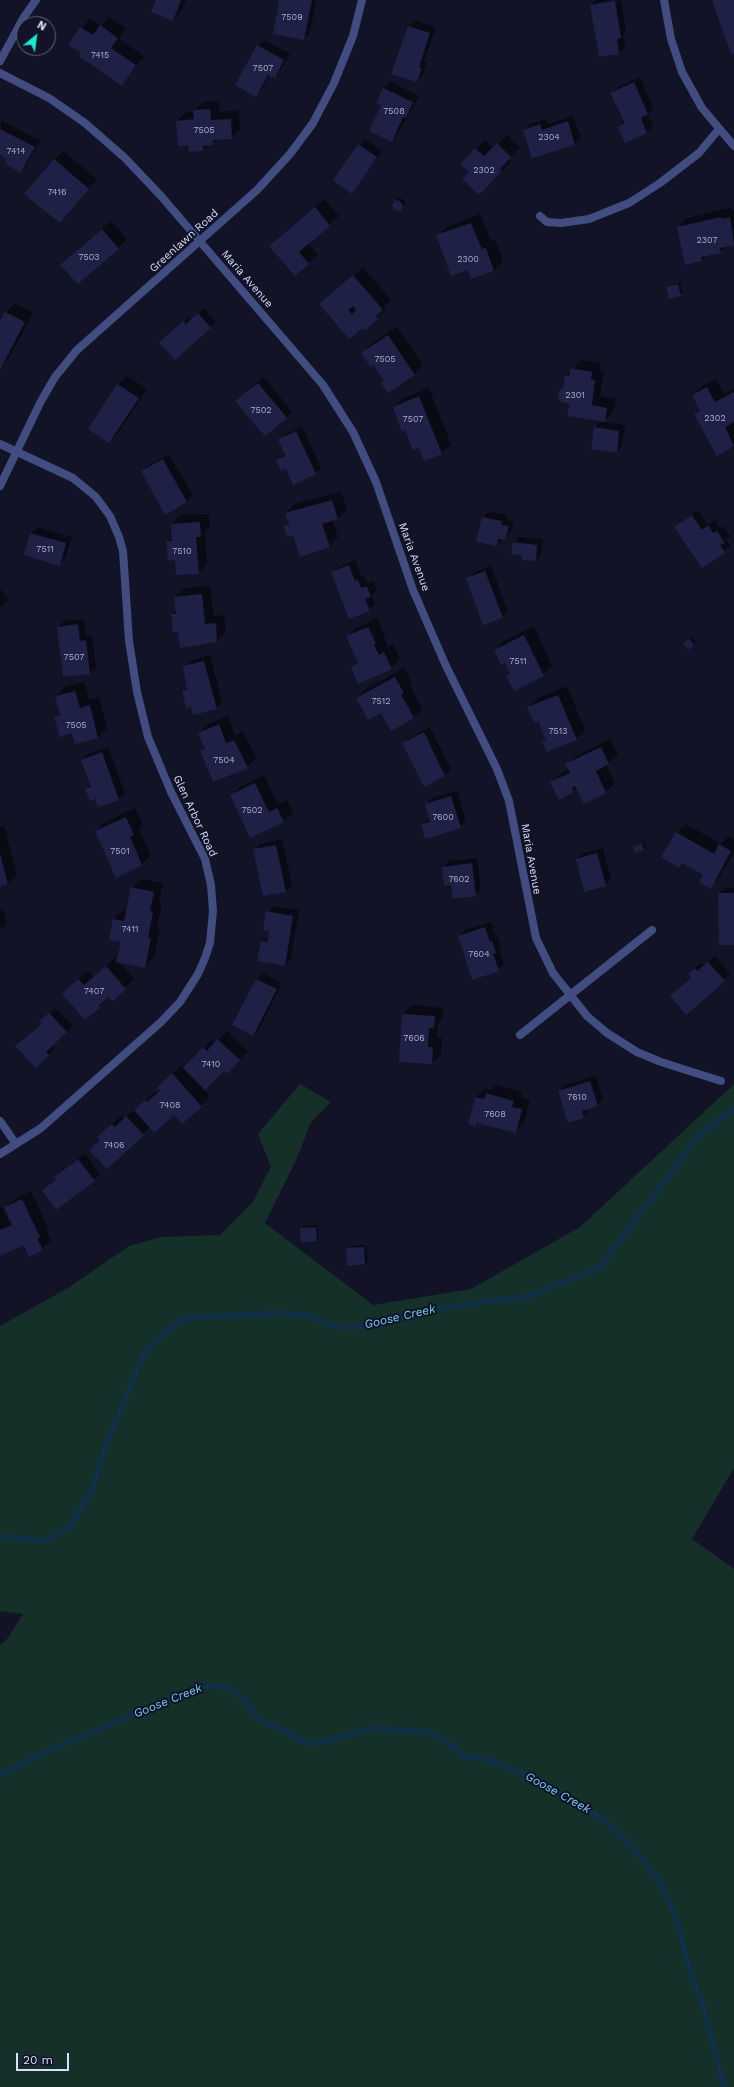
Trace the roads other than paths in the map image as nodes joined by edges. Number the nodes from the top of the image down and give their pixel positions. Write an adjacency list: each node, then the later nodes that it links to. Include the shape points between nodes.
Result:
1 (36, 0): 4 (street)
2 (362, 0): 9 (street, Greenlawn Road, via 353,36 334,83 313,123 290,154 257,190)
3 (664, 0): 6 (street, via 671,39 682,72 702,108)
4 (0, 61)
5 (0, 73): 9 (street, Maria Avenue, via 48,98 85,123 125,158)
6 (719, 129): 7 (street); 8 (street, via 693,157 629,203 589,219 561,223 546,222)
7 (734, 146)
8 (540, 216)
9 (200, 241): 11 (street, Greenlawn Road, via 77,350 55,378 40,403); 14 (street, Maria Avenue, via 323,385 353,432 376,482 416,597 499,775 509,801 536,938 553,973)
10 (0, 444): 11 (street, Glen Arbor Road)
11 (18, 452): 12 (street, Greenlawn Road); 18 (street, Glen Arbor Road, via 73,478 86,488 104,507 119,537 123,552 129,641 137,692 148,737 171,792 204,859 214,911 205,958 180,1002 41,1128)
12 (0, 486)
13 (652, 930): 14 (street)
14 (570, 995): 15 (street); 16 (street, Maria Avenue, via 587,1016 607,1033 637,1052)
15 (520, 1035)
16 (721, 1081)
17 (0, 1120): 18 (street)
18 (16, 1144): 19 (street, Glen Arbor Road)
19 (0, 1154)

